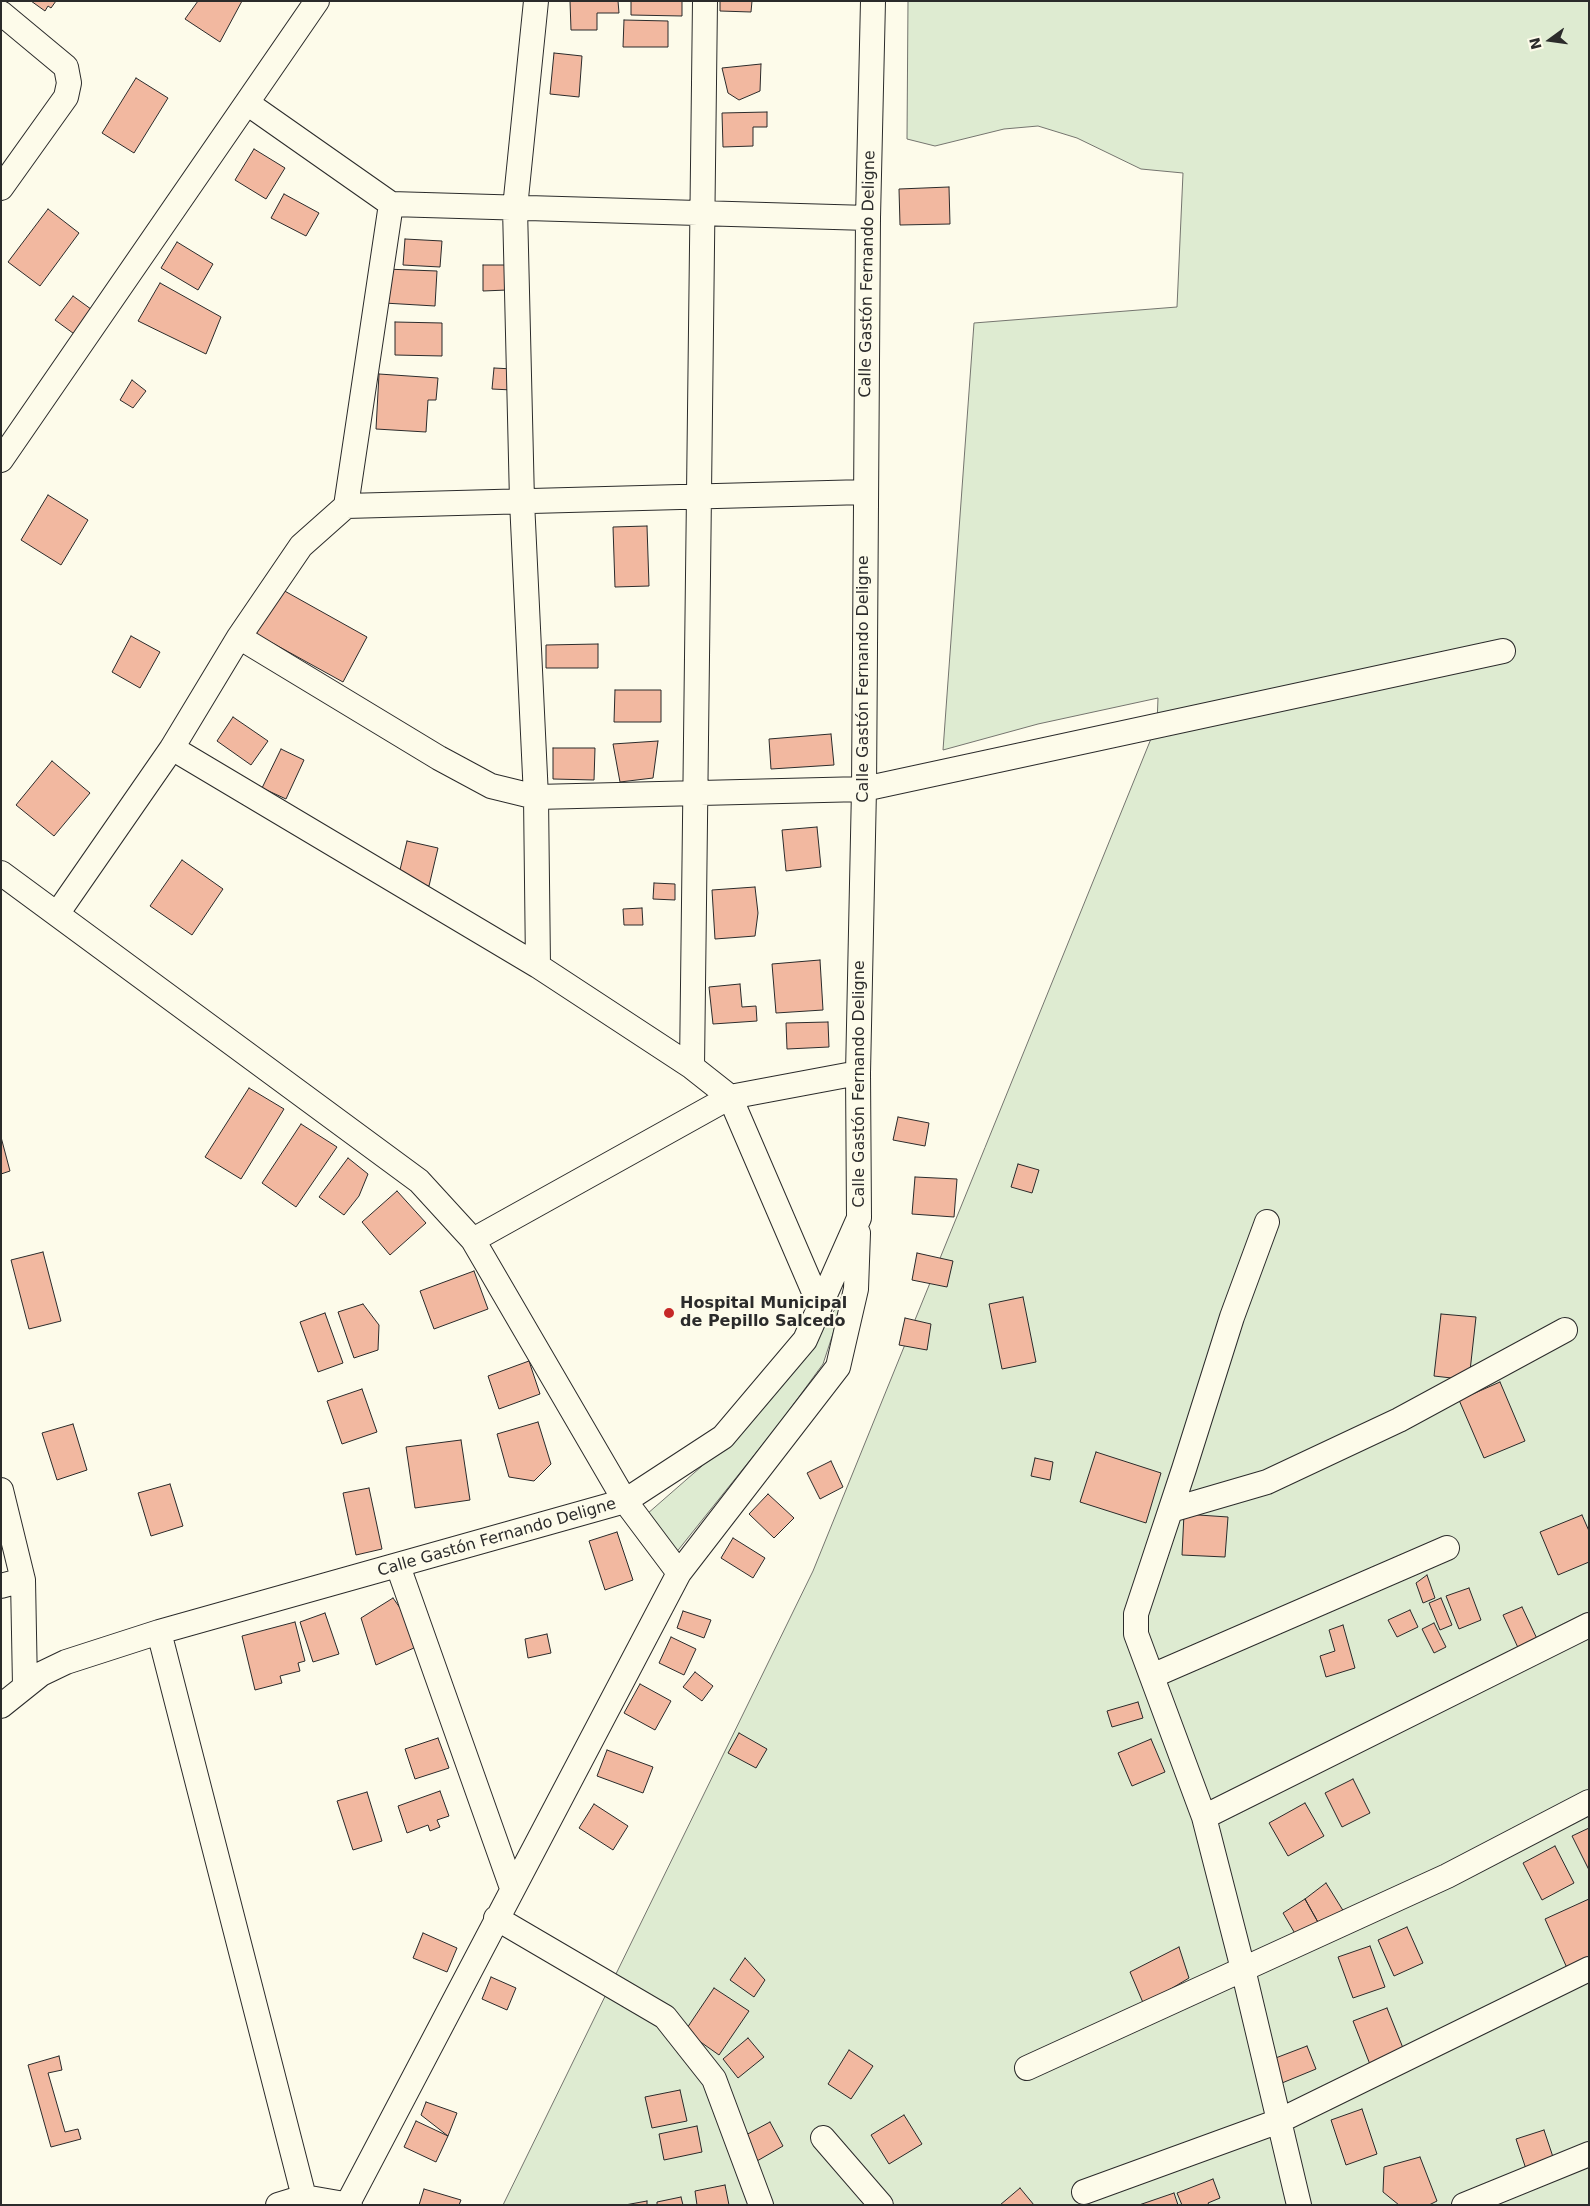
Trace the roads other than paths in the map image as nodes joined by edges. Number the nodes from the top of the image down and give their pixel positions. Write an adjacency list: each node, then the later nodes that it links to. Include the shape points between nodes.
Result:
1 (317, 1): 6 (street)
2 (536, 1): 9 (street)
3 (705, 1): 10 (street)
4 (873, 1): 11 (street, Calle Gastón Fernando Deligne)
5 (1, 13): 7 (street, via 66,67 69,84 66,97)
6 (247, 103): 8 (street); 12 (street)
7 (1, 188)
8 (391, 204): 9 (street); 16 (street)
9 (516, 208): 10 (street); 15 (street)
10 (702, 213): 11 (street); 14 (street)
11 (868, 218): 13 (street, Calle Gastón Fernando Deligne)
12 (1, 460)
13 (865, 492): 14 (street); 20 (street, Calle Gastón Fernando Deligne)
14 (699, 497): 15 (street); 21 (street)
15 (522, 501): 16 (street); 22 (street)
16 (346, 506): 17 (street, via 301,546)
17 (239, 637): 19 (street); 22 (street, via 439,758 491,786)
18 (1503, 651): 20 (street)
19 (172, 748): 24 (street); 25 (street)
20 (864, 789): 21 (street); 27 (street, Calle Gastón Fernando Deligne)
21 (695, 794): 22 (street); 26 (street)
22 (536, 797): 25 (street)
23 (1, 873): 24 (street)
24 (57, 914): 31 (street, via 419,1181)
25 (538, 966): 26 (street)
26 (692, 1067): 28 (street)
27 (858, 1073): 28 (street); 29 (street, Calle Gastón Fernando Deligne)
28 (730, 1097): 31 (street); 32 (street)
29 (859, 1218): 32 (street, Calle Gastón Fernando Deligne); 39 (street, via 856,1289 838,1367)
30 (1267, 1222): 36 (street, via 1232,1317)
31 (473, 1240): 35 (street)
32 (820, 1306): 35 (street, Calle Gastón Fernando Deligne, via 805,1340 723,1437)
33 (1566, 1330): 36 (street, via 1399,1420 1267,1482)
34 (1, 1490): 40 (street)
35 (625, 1501): 38 (street, Calle Gastón Fernando Deligne); 39 (street)
36 (1171, 1510): 43 (street, via 1136,1614 1136,1634)
37 (1447, 1548): 43 (street)
38 (398, 1566): 42 (street, Calle Gastón Fernando Deligne); 48 (street)
39 (679, 1573): 48 (street)
40 (12, 1583): 44 (street)
41 (1589, 1626): 47 (street)
42 (159, 1632): 44 (street, Calle Gastón Fernando Deligne, via 66,1662); 57 (street)
43 (1152, 1676): 47 (street)
44 (25, 1686): 45 (street, Calle Gastón Fernando Deligne)
45 (1, 1706)
46 (1589, 1802): 50 (street, via 1447,1876)
47 (1204, 1816): 50 (street)
48 (512, 1888): 49 (street)
49 (496, 1918): 58 (street); 60 (street, via 666,2017 714,2079)
50 (1243, 1968): 52 (street); 53 (street)
51 (1589, 1969): 53 (street)
52 (1027, 2068)
53 (1279, 2121): 56 (street); 62 (street)
54 (823, 2138): 61 (street)
55 (1589, 2154): 63 (street)
56 (1084, 2192)
57 (304, 2196): 58 (street); 59 (street)
58 (348, 2204)
59 (278, 2205)
60 (762, 2205)
61 (881, 2205)
62 (1299, 2205)
63 (1464, 2205)

